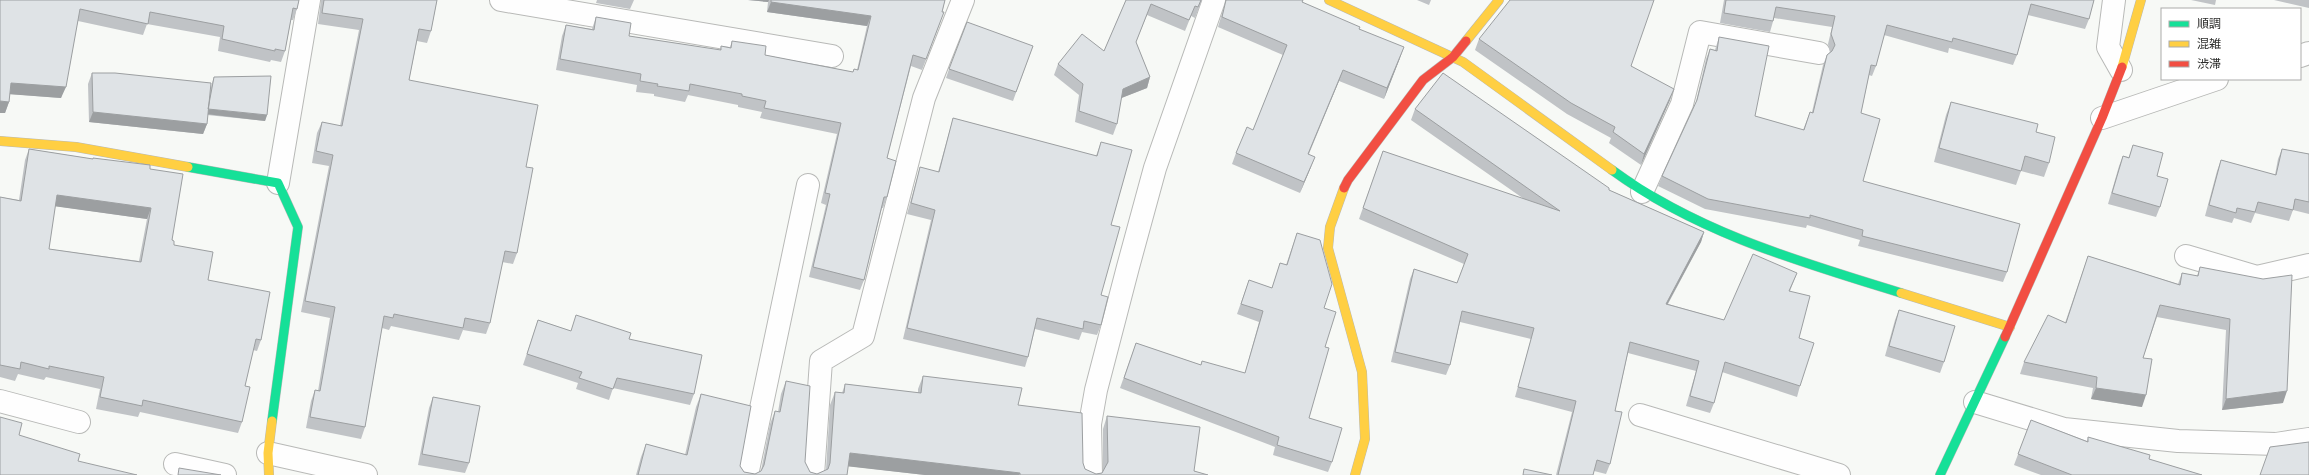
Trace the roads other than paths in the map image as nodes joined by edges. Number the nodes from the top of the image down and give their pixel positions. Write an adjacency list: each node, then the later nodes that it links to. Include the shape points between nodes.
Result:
1 (501, 0): 10 (street)
2 (963, 0): 33 (street, via 924,98 863,336 821,362)
3 (1214, 0): 34 (street, via 1154,168 1096,390 1090,424)
4 (1329, 0): 11 (street)
5 (1498, 0): 11 (street)
6 (2114, 0): 12 (street, via 2108,47)
7 (2141, 0): 12 (street)
8 (304, 1): 16 (street)
9 (1819, 53): 18 (street, via 1700,32 1682,104)
10 (832, 56)
11 (1453, 57): 18 (street); 35 (street, via 1423,80 1366,155 1348,180 1330,227 1328,248 1362,372 1365,439)
12 (2121, 70): 14 (street)
13 (2214, 80): 14 (street)
14 (2102, 118): 21 (street)
15 (0, 141): 16 (street, via 76,147)
16 (278, 183): 27 (street, via 298,227)
17 (808, 185): 32 (street)
18 (1642, 192): 21 (street, via 1682,213 1770,252)
19 (2186, 256): 20 (street, via 2257,277)
20 (2309, 265)
21 (2010, 327): 23 (street)
22 (0, 401): 25 (street)
23 (1975, 402): 26 (street, via 2064,429 2178,441 2276,444); 37 (street)
24 (1640, 415): 36 (street)
25 (79, 422)
26 (2309, 438)
27 (268, 453): 30 (street); 31 (street)
28 (175, 464): 29 (street)
29 (225, 475)
30 (269, 475)
31 (366, 475)
32 (747, 475)
33 (813, 475)
34 (1092, 475)
35 (1355, 475)
36 (1839, 475)
37 (1940, 475)

